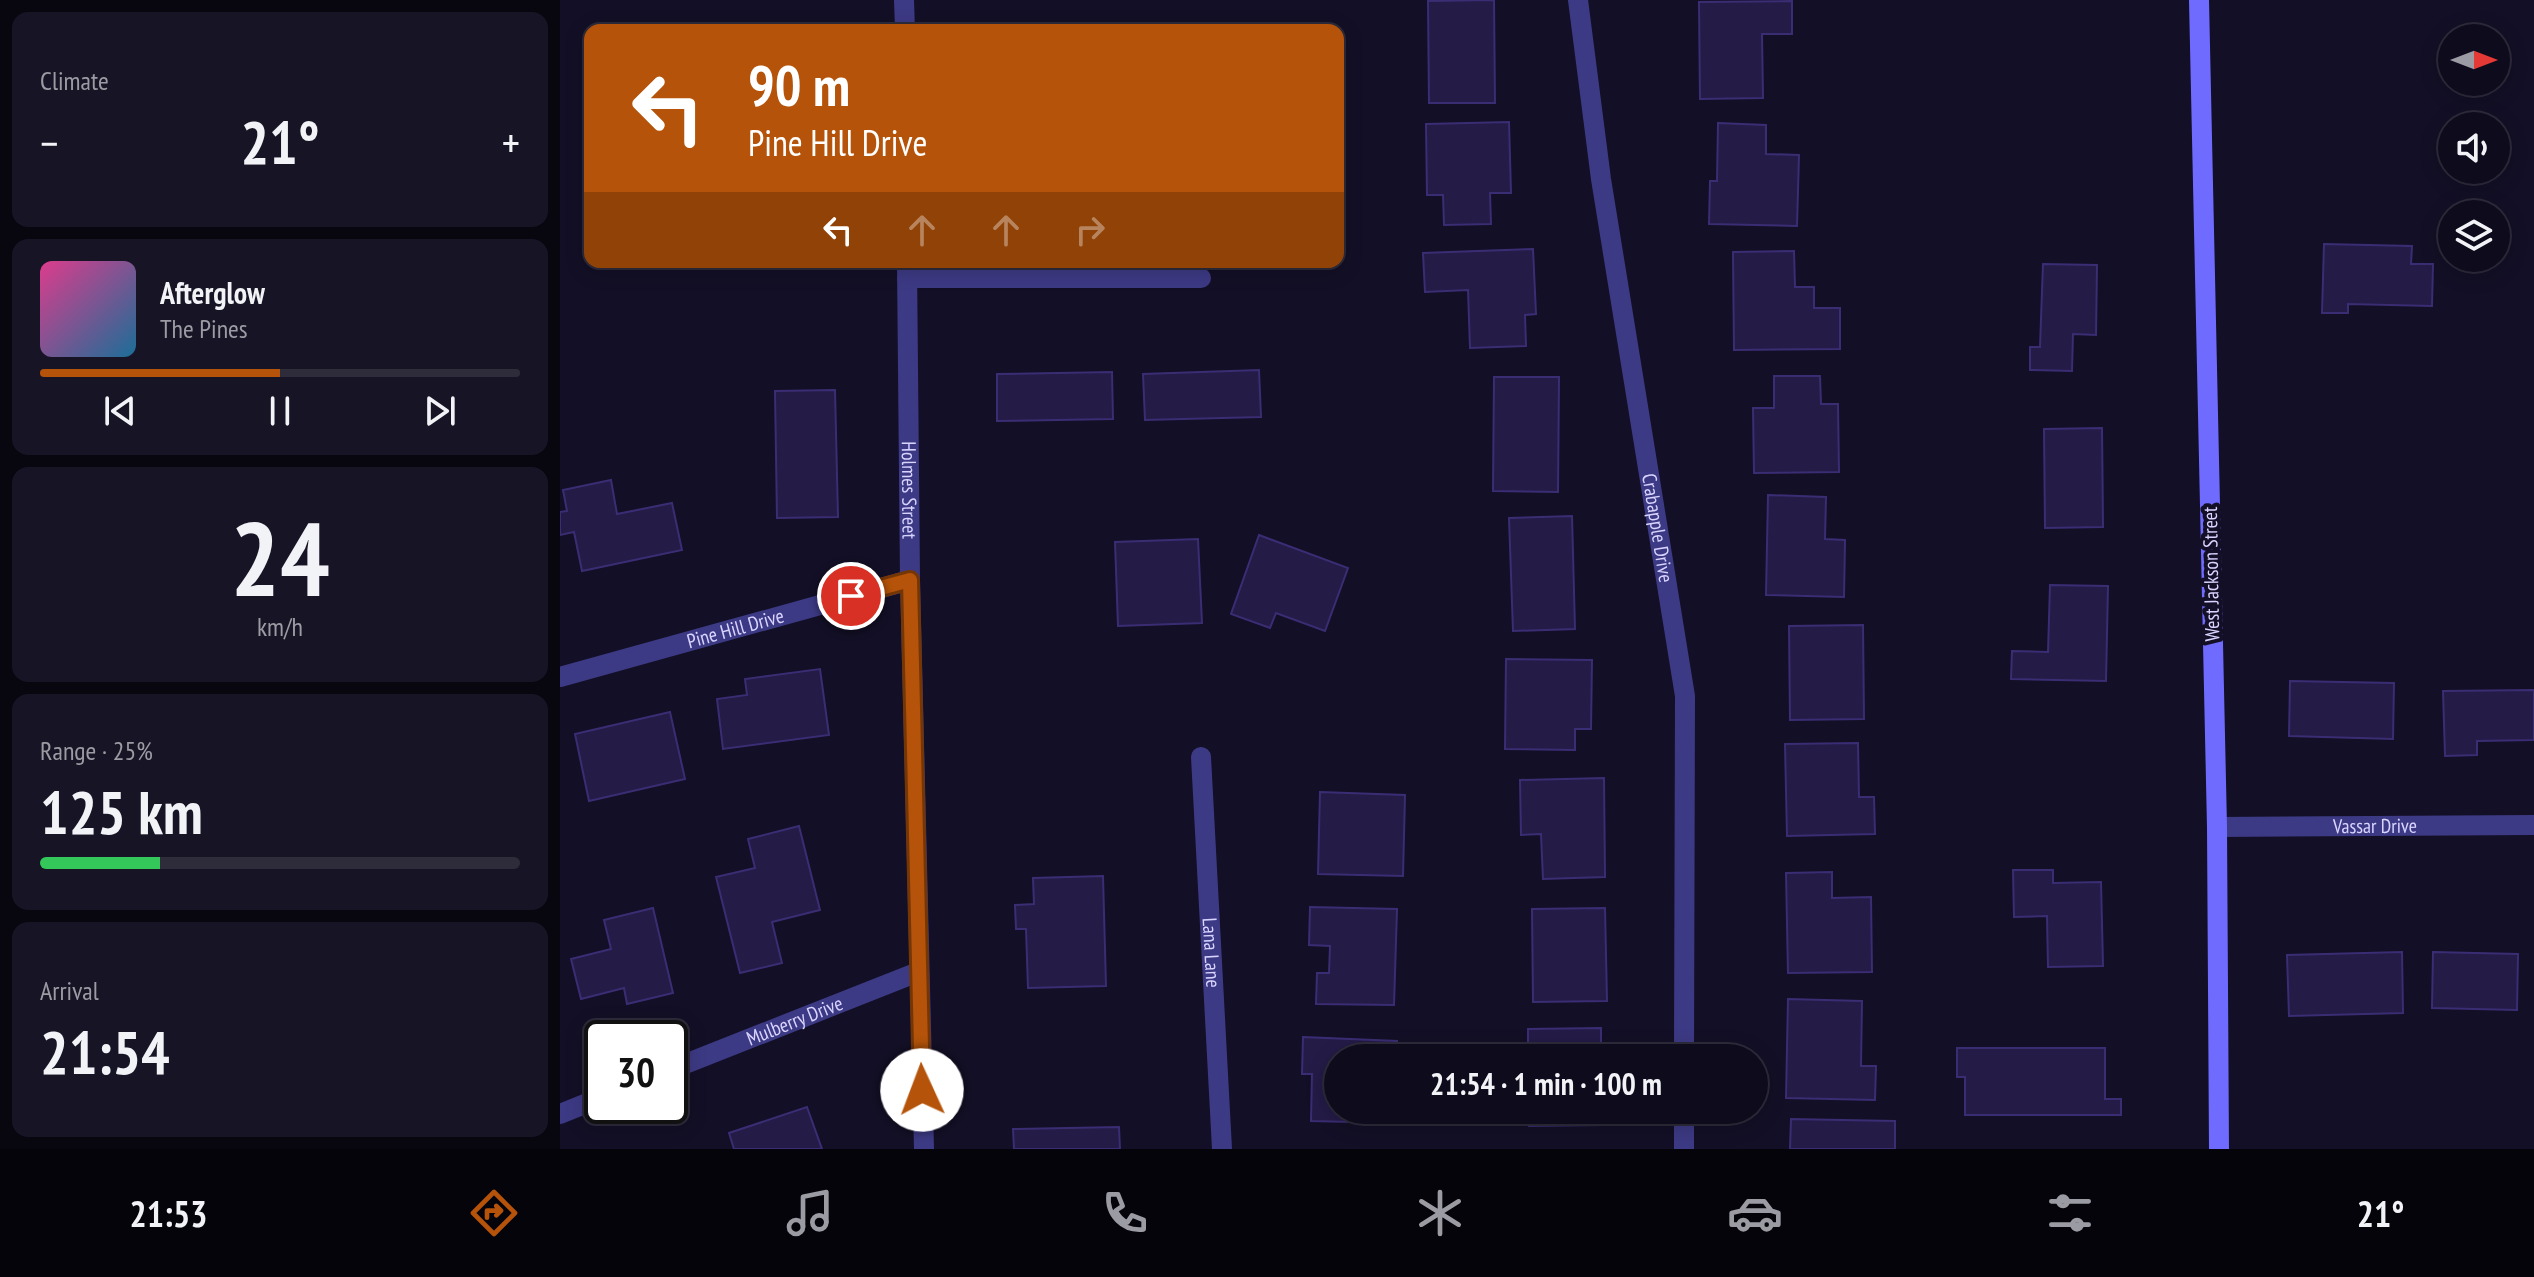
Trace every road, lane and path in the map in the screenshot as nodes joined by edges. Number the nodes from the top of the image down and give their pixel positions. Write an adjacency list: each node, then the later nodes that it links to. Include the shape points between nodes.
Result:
1 (904, 0): 4 (street)
2 (1578, 0): 13 (street, Crabapple Drive, via 1601,179 1685,696)
3 (2199, 0): 11 (street, West Jackson Street)
4 (905, 24)
5 (907, 270): 6 (street); 7 (street, Holmes Street)
6 (1201, 278)
7 (910, 580): 8 (street, Pine Hill Drive); 12 (street, Holmes Street)
8 (560, 677)
9 (1201, 757): 19 (street, Lana Lane)
10 (2534, 825): 11 (street, Vassar Drive)
11 (2217, 827): 21 (street, West Jackson Street)
12 (918, 972): 14 (street, Mulberry Drive); 18 (street, Holmes Street)
13 (1684, 1044)
14 (688, 1063)
15 (584, 1104): 16 (street)
16 (560, 1114)
17 (1684, 1124): 20 (street)
18 (924, 1149)
19 (1222, 1149)
20 (1684, 1149)
21 (2219, 1149)

